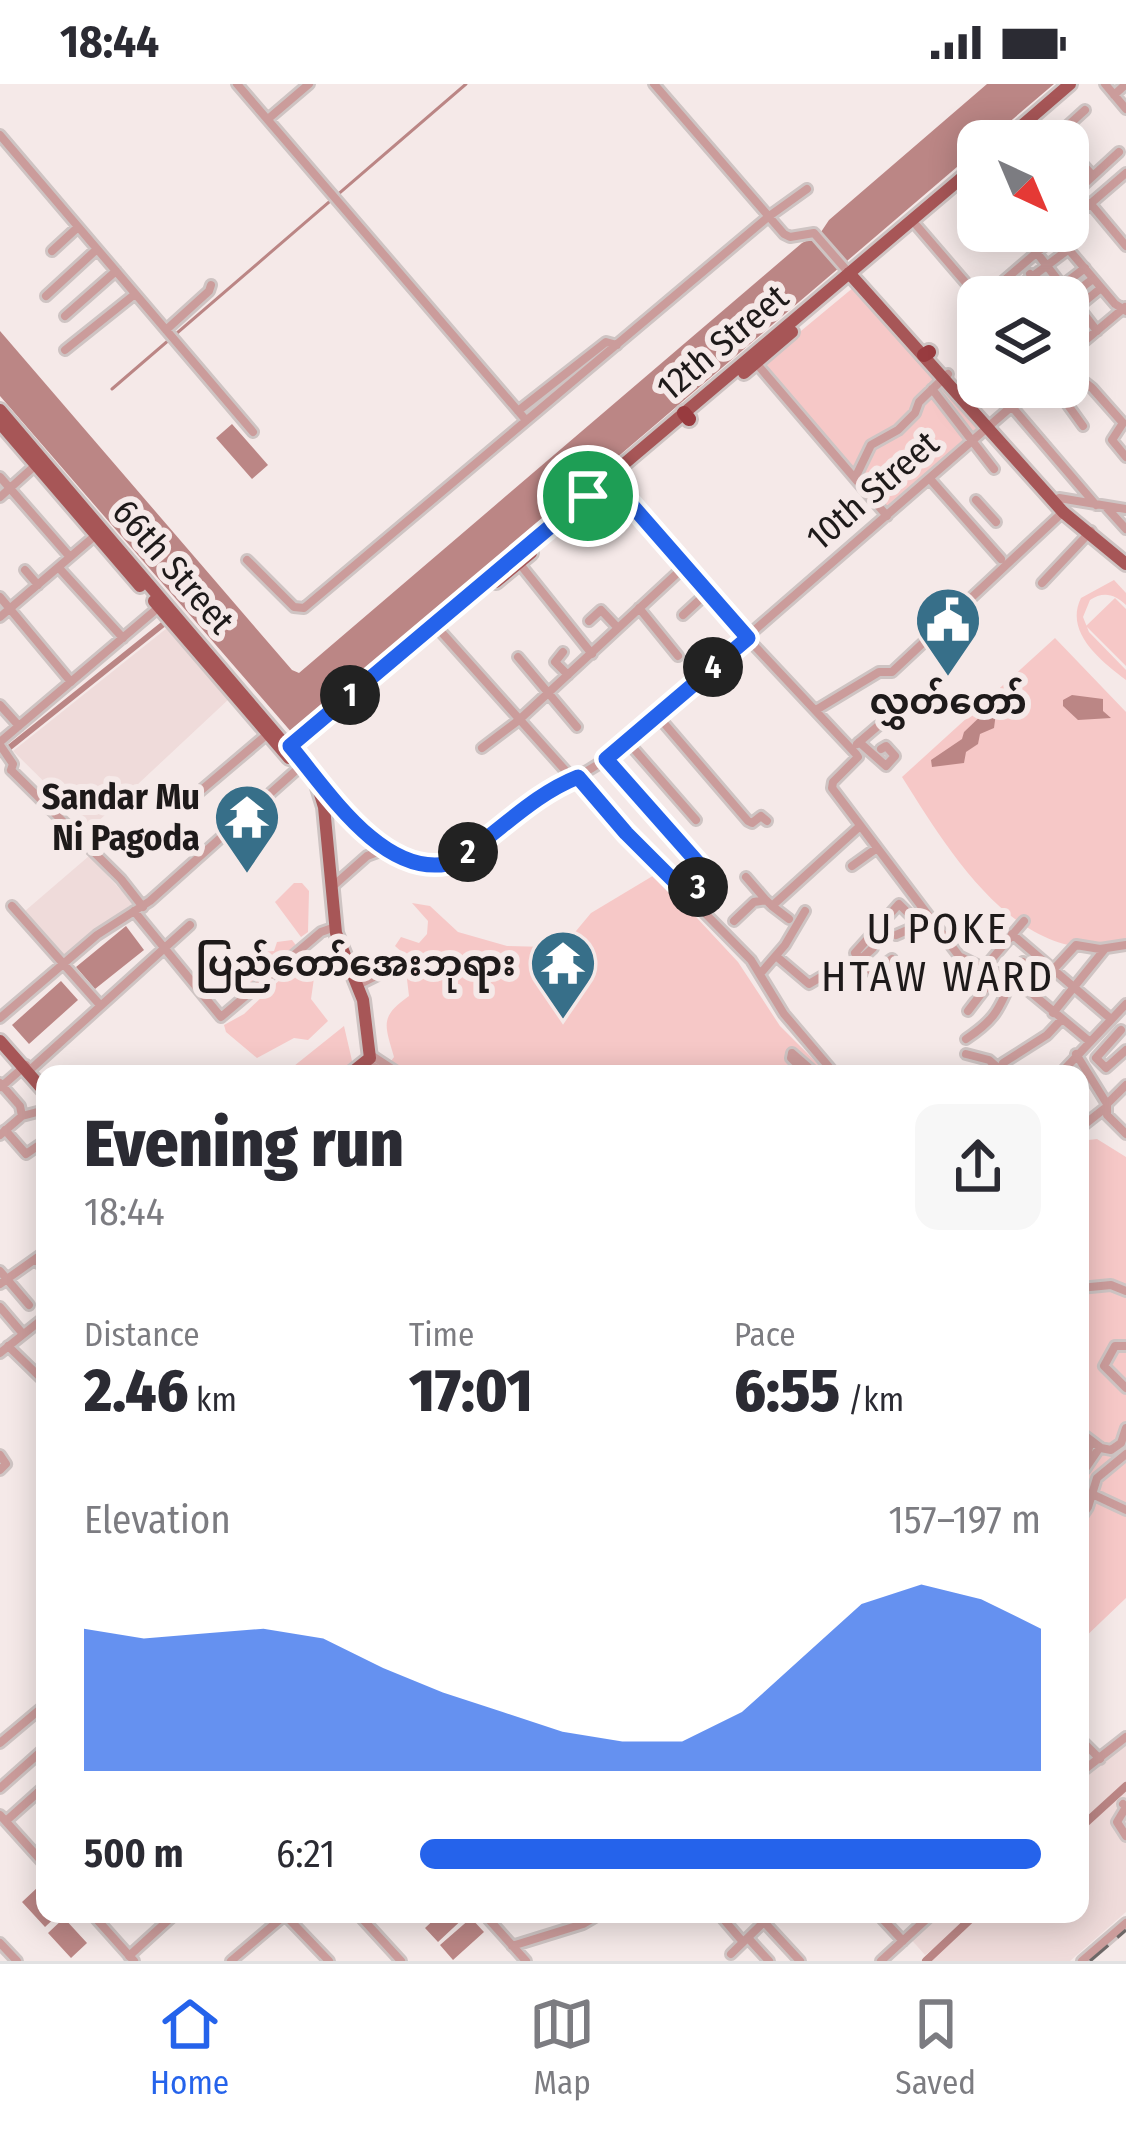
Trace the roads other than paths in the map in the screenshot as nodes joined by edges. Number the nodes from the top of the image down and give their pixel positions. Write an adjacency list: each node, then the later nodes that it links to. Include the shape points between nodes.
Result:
1 (237, 84): 11 (street)
2 (309, 84): 11 (street)
3 (654, 84): 25 (street)
4 (1070, 84): 12 (main road)
5 (1082, 84): 13 (main road)
6 (1105, 84): 8 (street)
7 (1126, 84): 8 (street)
8 (1114, 95): 9 (street)
9 (1126, 109)
10 (1085, 110): 14 (street)
11 (268, 119): 68 (street)
12 (1028, 120)
13 (1042, 120)
14 (1074, 120)
15 (0, 135): 26 (street)
16 (1119, 152): 19 (street)
17 (1089, 172): 19 (street)
18 (1126, 173): 24 (street)
19 (1093, 176): 20 (street)
20 (1089, 179)
21 (957, 182): 38 (main road, 12th Street)
22 (807, 189): 25 (street)
23 (957, 192): 27 (main road, 12th Street)
24 (1090, 203): 28 (street)
25 (768, 217): 38 (street, via 790,237 815,233); 59 (street)
26 (78, 226): 29 (street); 30 (street)
27 (916, 226): 38 (main road, 12th Street); 39 (street)
28 (1126, 246)
29 (97, 249): 37 (street); 50 (street)
30 (52, 251)
31 (1065, 252): 35 (street)
32 (1071, 252): 36 (street)
33 (1036, 253): 34 (street); 35 (street)
34 (1023, 265): 40 (street); 41 (street)
35 (1047, 265): 42 (street); 43 (street)
36 (1084, 268): 44 (street); 45 (street)
37 (116, 271): 49 (street); 53 (street)
38 (852, 272): 58 (main road, 12th Street); 60 (main road); 70 (main road, 12th Street)
39 (962, 276)
40 (1011, 276)
41 (1030, 276)
42 (1032, 276)
43 (1056, 276)
44 (1074, 276)
45 (1093, 279): 46 (street); 48 (street)
46 (1089, 282)
47 (211, 285): 54 (street)
48 (1101, 288): 51 (street); 52 (street)
49 (135, 294): 54 (street); 56 (street)
50 (46, 296)
51 (1089, 298)
52 (1126, 310): 55 (street)
53 (65, 316)
54 (170, 335): 75 (street)
55 (1089, 337): 57 (street)
56 (65, 350)
57 (1100, 350)
58 (752, 367): 61 (street); 70 (main road, 12th Street); 82 (street)
59 (579, 370): 68 (street); 71 (street)
60 (946, 376): 63 (street); 73 (main road)
61 (759, 382)
62 (1089, 388): 69 (street)
63 (932, 389): 76 (street); 82 (street, via 907,422 871,445)
64 (1123, 404): 69 (street)
65 (1070, 408): 74 (street)
66 (0, 410): 78 (main road, 66th Street)
67 (1010, 410): 73 (street, 10th Street); 89 (street)
68 (518, 411): 71 (street)
69 (1114, 411): 77 (street, via 1123,423 1113,442)
70 (686, 416): 84 (main road, 12th Street)
71 (525, 419): 99 (street, via 304,608)
72 (0, 423): 78 (main road, 66th Street)
73 (992, 426): 76 (street, 10th Street); 88 (main road)
74 (1083, 426)
75 (254, 432)
76 (971, 444): 79 (street); 80 (street); 83 (street, 10th Street)
77 (1126, 457)
78 (39, 462): 85 (street); 94 (main road, 66th Street)
79 (977, 467)
80 (994, 469)
81 (0, 478): 85 (street)
82 (855, 478): 91 (street)
83 (930, 479): 91 (street, 10th Street); 92 (street)
84 (610, 480): 100 (main road, 12th Street); 101 (street); 114 (main road, 12th Street)
85 (9, 489): 86 (street); 96 (street)
86 (0, 497)
87 (976, 500): 92 (street, via 993,519)
88 (1061, 505): 89 (street); 95 (main road); 126 (street, via 892,672)
89 (1101, 505): 90 (street); 93 (street)
90 (1126, 508)
91 (887, 517): 117 (street, 10th Street)
92 (973, 528): 97 (street)
93 (1126, 529)
94 (100, 532): 96 (street); 108 (main road, 66th Street)
95 (1090, 532): 98 (main road); 104 (street)
96 (70, 558): 102 (street)
97 (1000, 559)
98 (1126, 559)
99 (247, 560)
100 (519, 563): 114 (main road, 12th Street); 119 (street)
101 (685, 566): 106 (street); 109 (street)
102 (59, 568): 105 (street); 116 (street)
103 (25, 570): 105 (street)
104 (1042, 584)
105 (38, 585): 110 (street)
106 (708, 592): 111 (street); 117 (street)
107 (0, 597): 110 (street)
108 (162, 604): 116 (street); 132 (main road, 66th Street)
109 (639, 608): 115 (street); 120 (street)
110 (9, 610): 112 (street); 123 (street)
111 (682, 615)
112 (0, 617)
113 (589, 621): 115 (street, via 600,610)
114 (436, 627): 128 (street); 138 (main road, 12th Street)
115 (618, 628): 119 (street)
116 (123, 638): 123 (street)
117 (748, 638): 126 (street); 127 (street, 10th Street)
118 (563, 652): 122 (street, via 555,662)
119 (592, 654): 122 (street)
120 (678, 656)
121 (518, 657): 124 (street)
122 (568, 675): 124 (street)
123 (71, 682): 129 (street, via 38,719)
124 (548, 694): 128 (street); 131 (street)
125 (0, 705): 129 (street)
126 (816, 710): 135 (street)
127 (657, 715): 133 (street, 10th Street); 145 (street, via 748,821)
128 (519, 720): 136 (street); 141 (street)
129 (19, 726): 134 (street)
130 (878, 726): 135 (street)
131 (577, 727)
132 (270, 731): 138 (main road, 66th Street); 143 (street)
133 (627, 741): 139 (street, 10th Street); 144 (street)
134 (3, 745): 140 (street, via 13,764)
135 (855, 745): 137 (street, via 886,766 895,756); 146 (street, via 858,757 832,788)
136 (482, 748)
137 (881, 749)
138 (294, 756): 142 (main road, 66th Street); 157 (street, 12th Street)
139 (606, 759): 141 (street, 10th Street); 154 (street, via 706,872)
140 (5, 770): 157 (street, via 121,879)
141 (576, 778): 148 (street, 10th Street, via 449,864 408,861); 154 (street)
142 (316, 781): 147 (street, 10th Street); 153 (main road)
143 (185, 804)
144 (696, 820)
145 (767, 821)
146 (860, 826): 149 (street); 155 (street)
147 (371, 838): 148 (street, 10th Street); 150 (street)
148 (387, 848): 150 (street)
149 (877, 848): 151 (street); 160 (street)
150 (367, 856): 153 (street)
151 (852, 866)
152 (746, 877): 155 (street)
153 (332, 887): 164 (main road)
154 (689, 896): 182 (street)
155 (769, 903): 159 (street); 165 (street, via 754,902 735,920)
156 (12, 906): 176 (street)
157 (138, 909): 171 (street); 176 (street, 12th Street)
158 (805, 910): 172 (street)
159 (789, 920)
160 (933, 920): 163 (street); 177 (street, via 963,959)
161 (1024, 920): 166 (street)
162 (190, 925): 171 (street)
163 (920, 925): 167 (street); 174 (street, via 897,905 857,949)
164 (335, 927): 171 (street, via 220,1017); 184 (main road)
165 (746, 927)
166 (1012, 934): 177 (street); 178 (street)
167 (896, 935)
168 (1126, 945): 170 (street)
169 (873, 948): 174 (street)
170 (1105, 949): 178 (street, via 1075,945); 185 (street)
171 (163, 950): 187 (street)
172 (776, 956): 179 (street, via 809,984); 182 (street)
173 (892, 959): 174 (street, via 874,973)
174 (860, 960)
175 (1023, 962): 183 (street)
176 (62, 964): 187 (street); 190 (street, 12th Street)
177 (985, 967): 181 (street)
178 (1053, 970): 185 (street)
179 (831, 971)
180 (384, 972): 184 (street)
181 (997, 973): 183 (street); 188 (street)
182 (760, 974): 203 (street)
183 (1011, 980): 189 (street); 195 (street, via 996,1018)
184 (358, 985): 200 (main road)
185 (1073, 988): 189 (street); 192 (street)
186 (1126, 1004): 192 (street)
187 (100, 1005): 208 (street)
188 (968, 1011)
189 (1052, 1013): 191 (street)
190 (0, 1018)
191 (1061, 1020): 196 (street); 205 (street)
192 (1109, 1022): 193 (street); 196 (street)
193 (1124, 1031): 197 (street, via 1096,1058 1106,1068)
194 (0, 1038): 208 (main road)
195 (966, 1040)
196 (1089, 1041): 199 (street)
197 (1126, 1049)
198 (966, 1054): 204 (street)
199 (1076, 1054): 206 (street); 207 (street)
200 (371, 1063)
201 (800, 1065): 202 (street, via 791,1054)
202 (807, 1065)
203 (827, 1065)
204 (997, 1065)
205 (1009, 1065)
206 (1067, 1065)
207 (1082, 1065)
208 (27, 1067): 210 (main road); 212 (street)
209 (1089, 1077): 213 (street)
210 (36, 1078)
211 (1126, 1085): 213 (street)
212 (1, 1086): 215 (street)
213 (1106, 1106): 216 (street); 218 (street)
214 (36, 1113): 215 (street)
215 (22, 1116): 217 (street)
216 (1089, 1121)
217 (2, 1132): 219 (street, via 26,1154)
218 (1126, 1135)
219 (36, 1147)
220 (36, 1259): 221 (street)
221 (2, 1278): 224 (street)
222 (1089, 1287): 223 (street)
223 (1126, 1292)
224 (29, 1305)
225 (0, 1307): 227 (street)
226 (36, 1324): 227 (street)
227 (23, 1334): 229 (street)
228 (1125, 1344): 231 (street, via 1114,1346 1104,1366)
229 (4, 1350): 230 (street)
230 (36, 1375)
231 (1126, 1388)
232 (1126, 1428): 234 (street, via 1112,1450)
233 (1089, 1439): 234 (street)
234 (1096, 1444): 237 (street)
235 (1126, 1454): 239 (street, via 1100,1474)
236 (0, 1455): 238 (street)
237 (1089, 1460)
238 (0, 1470)
239 (1092, 1494): 240 (street); 241 (street)
240 (1089, 1500)
241 (1126, 1510)
242 (36, 1713): 244 (street)
243 (1126, 1737): 247 (street)
244 (0, 1743)
245 (1089, 1747): 247 (street)
246 (36, 1756): 249 (street)
247 (1100, 1759): 248 (street)
248 (1089, 1767)
249 (0, 1788)
250 (36, 1793): 252 (street)
251 (1123, 1804): 253 (street, via 1117,1822)
252 (3, 1818): 254 (street)
253 (1126, 1836)
254 (35, 1855)
255 (100, 1923): 272 (street)
256 (166, 1923): 272 (street)
257 (277, 1923): 274 (street)
258 (292, 1923): 275 (street)
259 (366, 1923): 276 (street)
260 (492, 1923): 270 (street)
261 (585, 1923): 270 (street)
262 (728, 1923): 267 (street)
263 (763, 1923): 267 (street); 279 (street)
264 (886, 1923): 268 (street)
265 (920, 1923): 268 (street)
266 (1126, 1923): 281 (street)
267 (746, 1940): 271 (street); 278 (street)
268 (903, 1941): 280 (street)
269 (0, 1943): 273 (street)
270 (512, 1946): 277 (street)
271 (731, 1954)
272 (131, 1958)
273 (17, 1961)
274 (231, 1961)
275 (329, 1961)
276 (401, 1961)
277 (526, 1961)
278 (769, 1961)
279 (800, 1961)
280 (880, 1961)
281 (1082, 1961)

